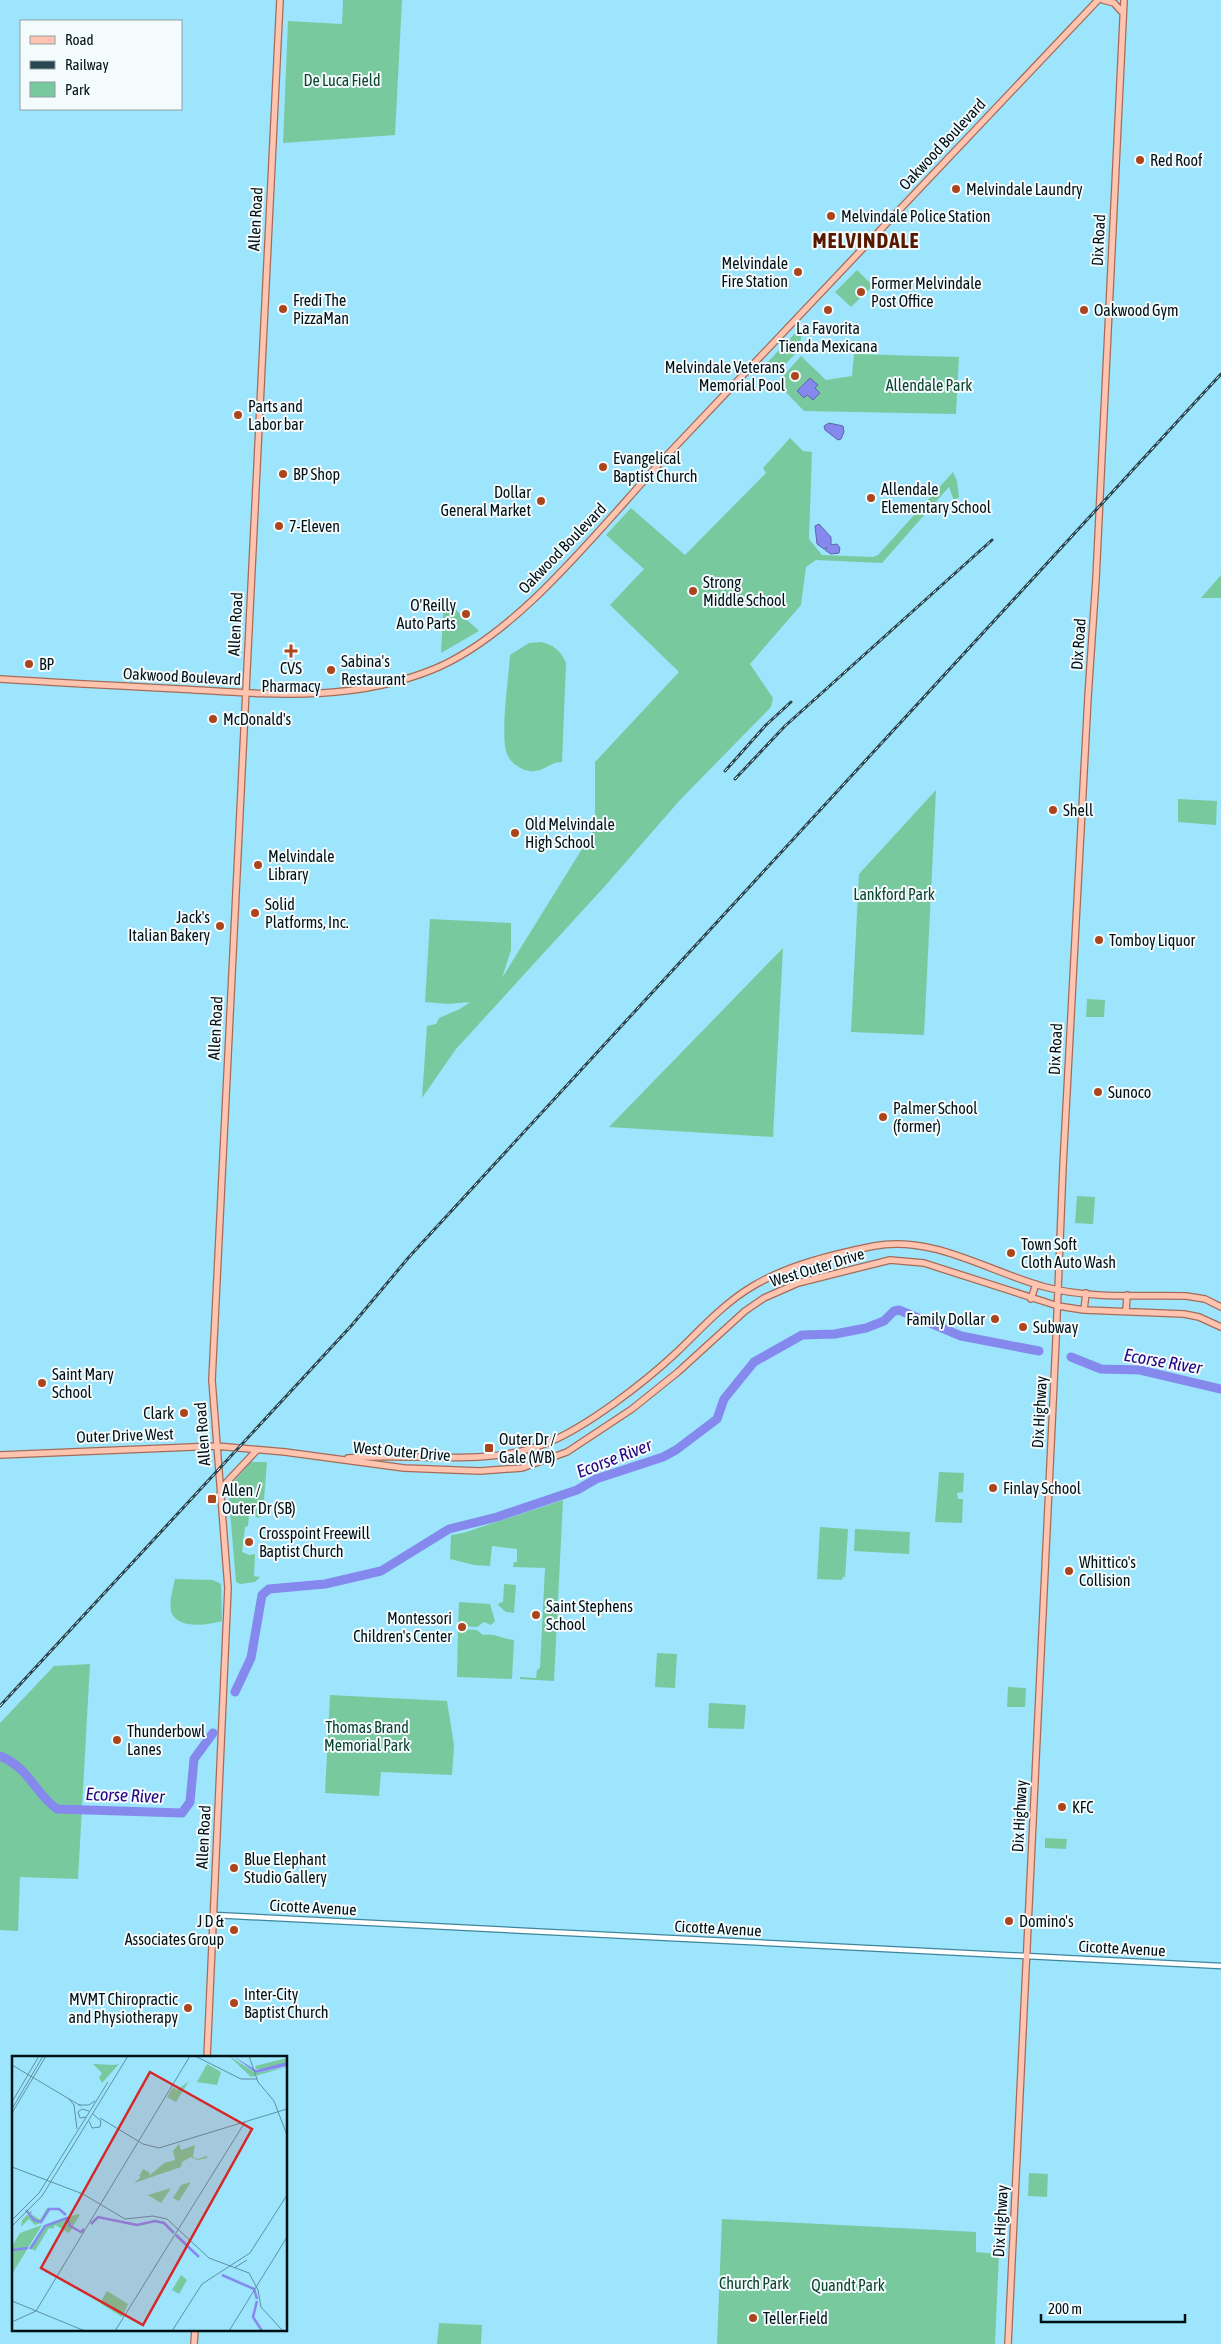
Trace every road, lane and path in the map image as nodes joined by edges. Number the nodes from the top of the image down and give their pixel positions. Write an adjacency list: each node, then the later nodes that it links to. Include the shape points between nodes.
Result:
1 (280, 0): 7 (main road, Allen Road)
2 (1098, 0): 7 (main road, Oakwood Boulevard, via 564,568 512,618 434,669 387,684 308,695)
3 (1102, 0): 5 (main road, via 1120,7)
4 (1124, 0): 5 (main road, Dix Road)
5 (1124, 15): 9 (main road, Dix Road)
6 (0, 679): 7 (main road, Oakwood Boulevard)
7 (246, 692): 18 (main road, Allen Road, via 212,1380)
8 (1036, 1284): 9 (main road, West Outer Drive); 12 (main road); 21 (main road, West Outer Drive, via 929,1248 890,1244 862,1249 797,1267 752,1286 733,1299 655,1371 578,1427 547,1443 508,1454)
9 (1058, 1290): 10 (main road, West Outer Drive); 13 (main road, Dix Highway)
10 (1086, 1293): 11 (main road, West Outer Drive); 15 (main road)
11 (1127, 1295): 14 (main road, West Outer Drive, via 1186,1296 1205,1299); 16 (main road)
12 (1031, 1299): 13 (main road, West Outer Drive); 21 (main road, West Outer Drive, via 924,1263 903,1260 878,1262 798,1283 764,1298 745,1311 652,1395 582,1444 549,1460 522,1468 480,1472 404,1468)
13 (1058, 1306): 15 (main road, West Outer Drive); 24 (main road, Dix Highway)
14 (1221, 1307)
15 (1084, 1310): 16 (main road, West Outer Drive)
16 (1126, 1311): 17 (main road, West Outer Drive, via 1192,1315)
17 (1221, 1327)
18 (216, 1446): 19 (main road, Outer Drive West); 20 (main road, Outer Drive West); 22 (main road, Allen Road)
19 (257, 1450): 21 (main road, Outer Drive West); 22 (main road)
20 (0, 1455)
21 (341, 1459)
22 (220, 1494): 23 (main road, Allen Road, via 228,1593)
23 (214, 1915): 24 (street, Cicotte Avenue); 26 (main road, Allen Road)
24 (1026, 1956): 25 (street, Cicotte Avenue); 27 (main road, Dix Highway)
25 (1221, 1966)
26 (207, 2056)
27 (1008, 2344)

